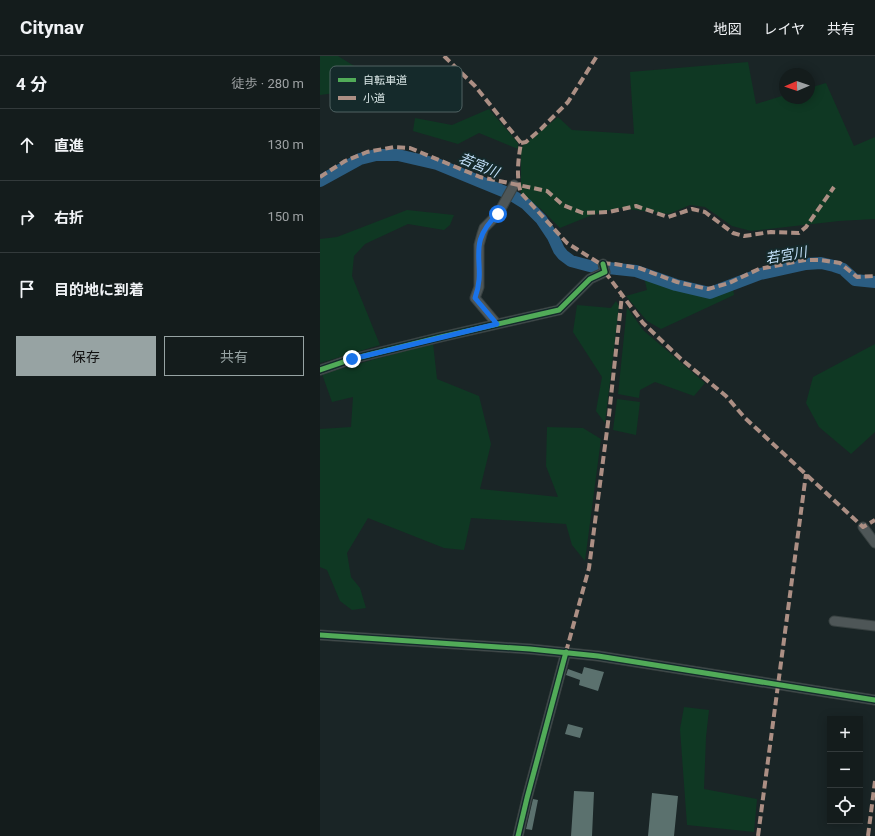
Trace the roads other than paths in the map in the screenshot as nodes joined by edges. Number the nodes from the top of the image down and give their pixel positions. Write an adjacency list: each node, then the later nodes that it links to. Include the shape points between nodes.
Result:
1 (510, 190): 3 (street, via 498,214 484,228 479,245 479,287 475,298)
2 (603, 264): 3 (street, via 605,272 590,279 559,310)
3 (497, 324): 4 (street, via 352,359)
4 (320, 370)
5 (863, 527): 6 (street)
6 (875, 543)
7 (834, 621): 8 (street)
8 (875, 626)
9 (320, 636): 10 (street)
10 (566, 652): 11 (street); 12 (street)
11 (875, 700)
12 (518, 836)

